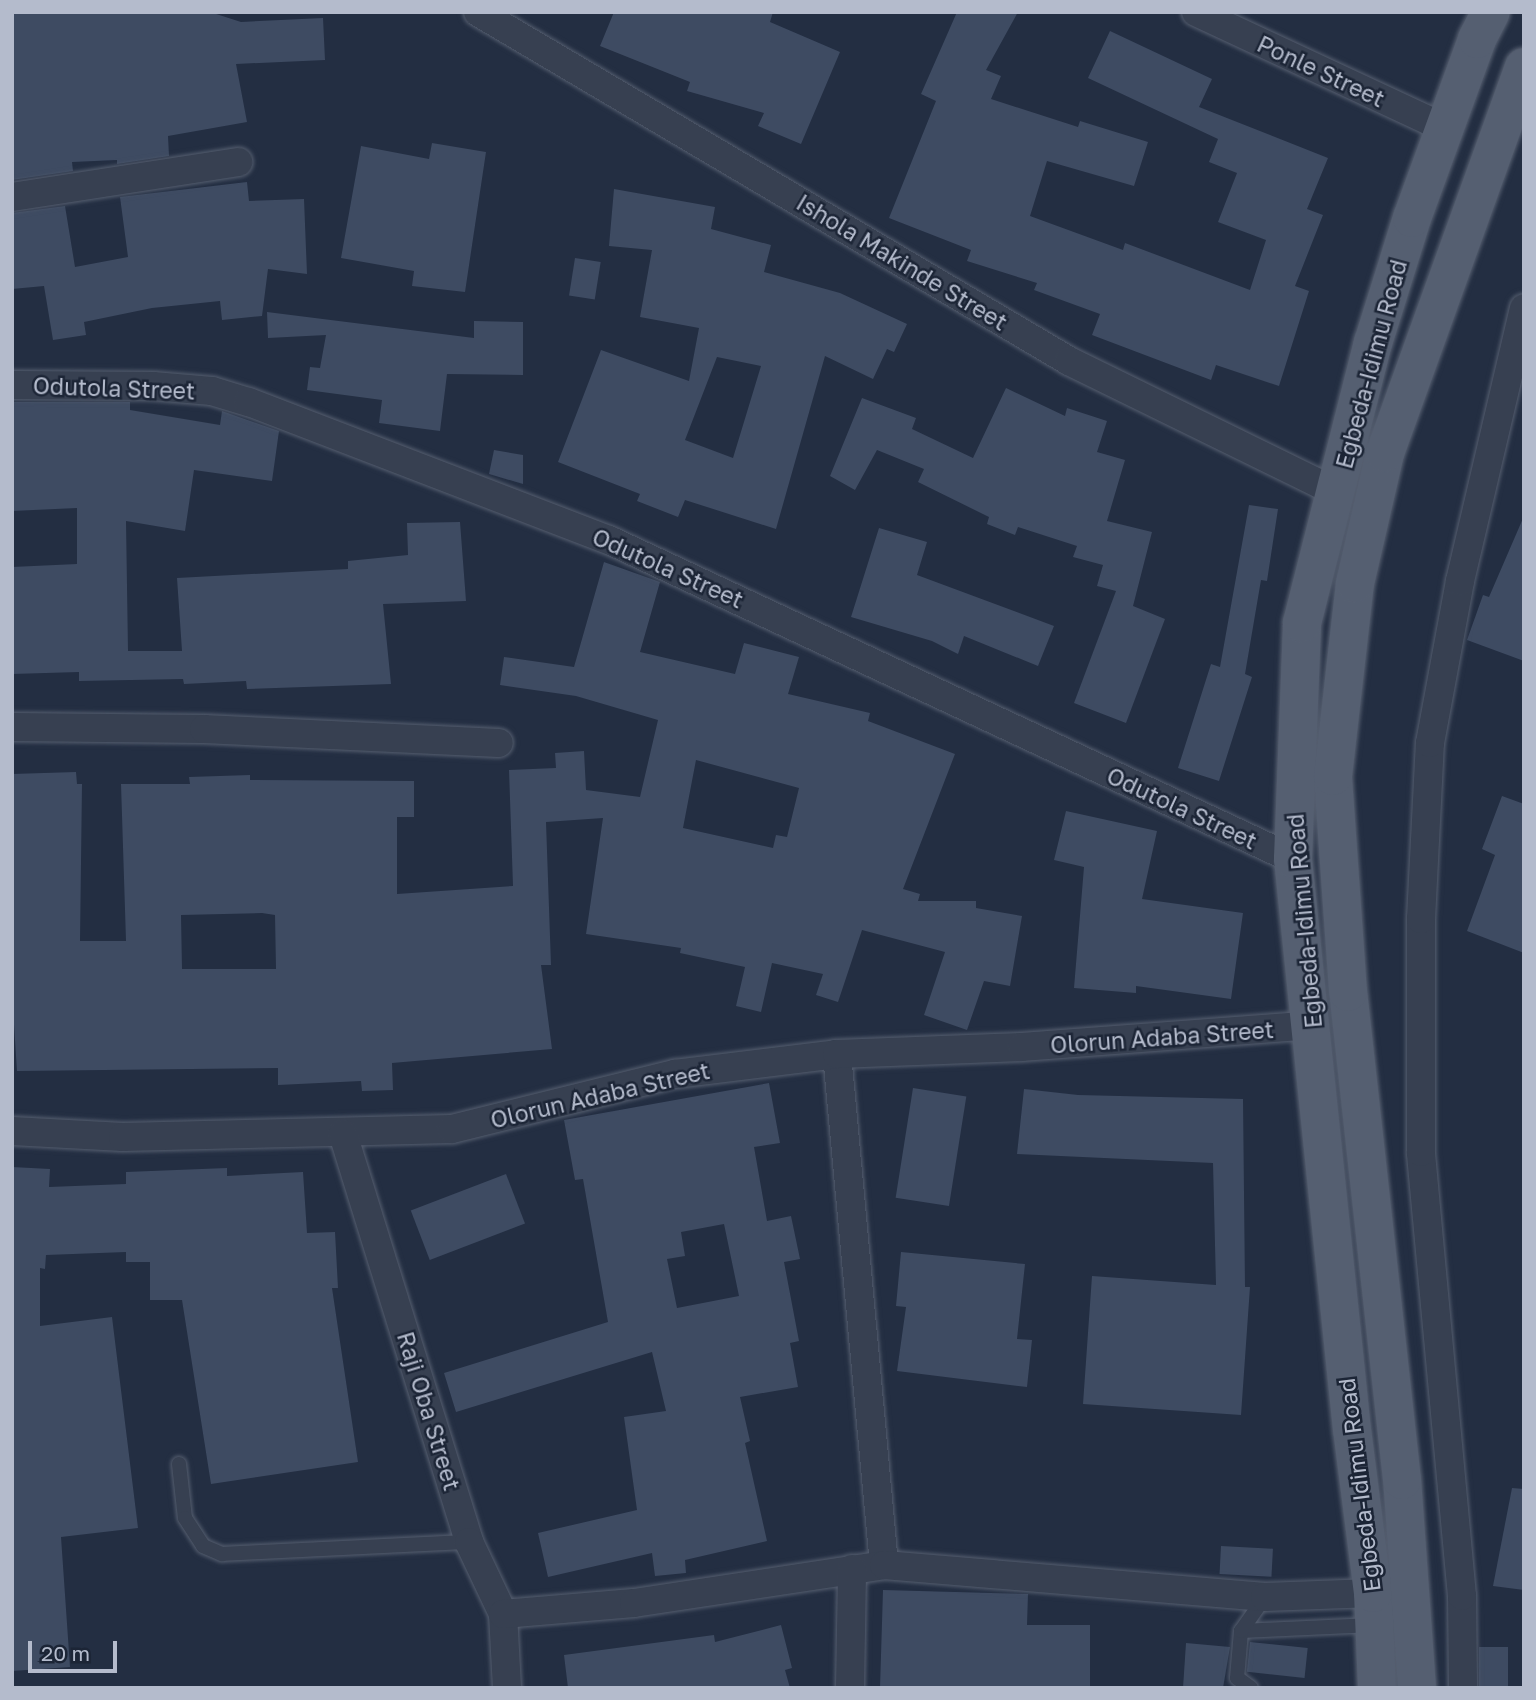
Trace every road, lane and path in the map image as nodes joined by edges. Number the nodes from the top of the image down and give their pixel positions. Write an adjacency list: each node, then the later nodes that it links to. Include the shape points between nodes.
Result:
1 (478, 12): 10 (street, Ishola Makinde Street, via 1069,361)
2 (1196, 12): 5 (street, Ponle Street)
3 (1491, 12): 5 (main road, Egbeda-Idimu Road, via 1476,39)
4 (1524, 67): 31 (main road, Egbeda-Idimu Road, via 1385,453 1355,583 1333,776 1348,992 1402,1480)
5 (1447, 129): 10 (main road, Egbeda-Idimu Road, via 1412,218 1373,343)
6 (238, 162): 7 (street)
7 (12, 197)
8 (1524, 308): 32 (street, via 1460,581 1430,743 1421,919 1421,1152 1462,1596)
9 (12, 385): 13 (street, Odutola Street, via 153,386 212,391 249,402 609,540)
10 (1336, 492): 13 (main road, Egbeda-Idimu Road, via 1302,623)
11 (12, 727): 12 (street, via 204,729)
12 (499, 743)
13 (1293, 859): 14 (main road, Egbeda-Idimu Road)
14 (1312, 1025): 15 (street, Olorun Adaba Street, via 1022,1047); 23 (main road, Egbeda-Idimu Road)
15 (836, 1054): 17 (street, Olorun Adaba Street, via 675,1074 452,1129); 20 (street)
16 (12, 1131): 17 (street, Olorun Adaba Street, via 123,1137)
17 (343, 1133): 19 (street, Raji Oba Street)
18 (179, 1464): 19 (lane, via 185,1518 203,1546 222,1554)
19 (469, 1542): 24 (street, Raji Oba Street)
20 (884, 1565): 21 (street); 22 (street)
21 (852, 1569): 24 (street, via 634,1603); 27 (street)
22 (1265, 1597): 23 (street); 25 (lane)
23 (1374, 1609): 25 (lane); 30 (main road, Egbeda-Idimu Road)
24 (503, 1614): 26 (street, Raji Oba Street)
25 (1241, 1631): 28 (lane, via 1237,1678)
26 (507, 1688)
27 (850, 1688)
28 (1251, 1688)
29 (1369, 1688): 30 (lane)
30 (1377, 1688)
31 (1417, 1688)
32 (1463, 1688)

